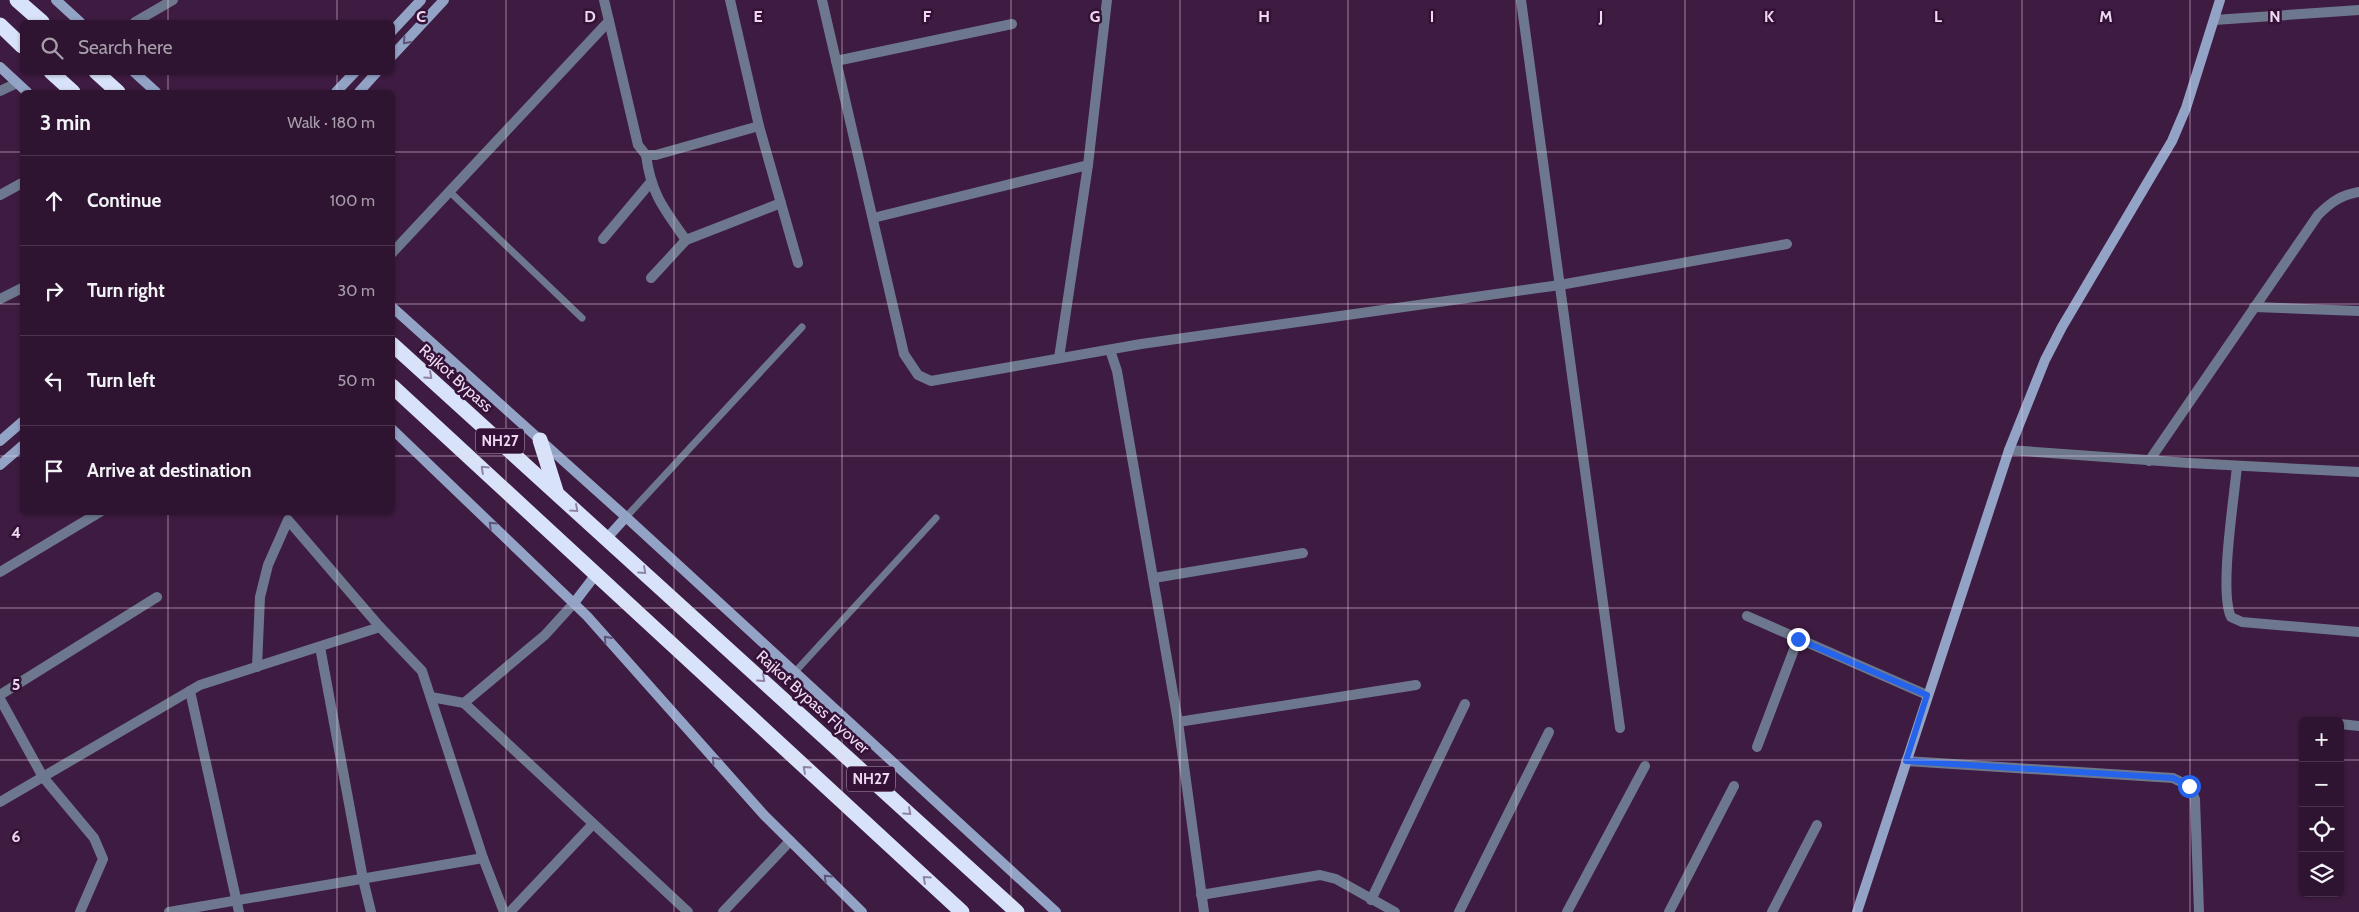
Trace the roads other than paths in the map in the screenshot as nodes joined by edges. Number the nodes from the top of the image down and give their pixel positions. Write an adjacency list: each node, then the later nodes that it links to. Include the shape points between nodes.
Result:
1 (17, 0): 13 (highway)
2 (56, 0): 14 (street)
3 (173, 0): 15 (street)
4 (422, 0): 20 (street)
5 (444, 0): 22 (street, one-way to 22)
6 (604, 0): 17 (street)
7 (730, 0): 38 (street)
8 (822, 0): 23 (street)
9 (1107, 0): 40 (street)
10 (1521, 0): 54 (street)
11 (2220, 0): 16 (street)
12 (2359, 10): 16 (street)
13 (40, 20)
14 (78, 20)
15 (139, 20)
16 (2214, 20): 71 (street, via 2172,141 2062,327 2045,360)
17 (609, 21): 39 (street, via 638,145); 43 (street)
18 (1012, 24): 23 (street)
19 (0, 25): 21 (highway)
20 (395, 28)
21 (20, 44)
22 (395, 53)
23 (836, 61): 47 (street)
24 (0, 67): 30 (street)
25 (54, 75): 32 (highway)
26 (99, 75): 33 (highway)
27 (137, 75): 34 (street)
28 (352, 75): 35 (street)
29 (375, 75): 36 (street)
30 (17, 83): 31 (street); 37 (street)
31 (26, 90)
32 (71, 90)
33 (116, 90)
34 (154, 90)
35 (338, 90)
36 (361, 90)
37 (0, 91)
38 (759, 126): 39 (street); 46 (street)
39 (646, 155): 41 (street)
40 (1088, 165): 47 (street); 64 (street)
41 (650, 183): 48 (street); 49 (street)
42 (20, 184): 45 (street)
43 (450, 192): 51 (street); 60 (lane)
44 (2359, 192): 57 (street, via 2332,201 2318,215)
45 (0, 195)
46 (781, 203): 49 (street); 52 (street)
47 (873, 218): 64 (street, via 904,354 918,375 931,381)
48 (603, 239)
49 (686, 240): 53 (street)
50 (1787, 244): 54 (street)
51 (395, 250)
52 (798, 263)
53 (651, 278)
54 (1560, 285): 63 (street); 104 (street)
55 (20, 289): 56 (street)
56 (0, 299)
57 (2254, 307): 59 (street); 72 (street)
58 (395, 310): 68 (street)
59 (2359, 311)
60 (582, 318)
61 (802, 326): 78 (lane)
62 (395, 347): 76 (highway, Rajkot Bypass / NH27, one-way to 76)
63 (1110, 350): 64 (street); 84 (street, via 1117,371)
64 (1059, 358)
65 (395, 389): 83 (highway, NH27, one-way to 65)
66 (20, 424): 69 (street)
67 (395, 432): 86 (street, one-way to 67)
68 (540, 440): 76 (highway); 78 (street)
69 (0, 441)
70 (20, 448): 73 (street)
71 (2009, 450): 72 (street); 96 (street)
72 (2149, 460): 74 (street)
73 (0, 465)
74 (2237, 466): 75 (street); 89 (street, via 2226,587 2226,607 2231,618 2242,622)
75 (2359, 472)
76 (556, 492): 80 (highway, Rajkot Bypass / NH27, one-way to 80)
77 (95, 515): 82 (street)
78 (626, 517): 80 (street); 93 (street)
79 (936, 518): 93 (lane)
80 (607, 538): 132 (highway, Rajkot Bypass Flyover / NH27, one-way to 132)
81 (1303, 553): 84 (street)
82 (0, 572)
83 (597, 573): 86 (street); 131 (highway, NH27, one-way to 83)
84 (1154, 578): 101 (street)
85 (157, 597): 97 (street)
86 (574, 603): 99 (street, via 545,636); 114 (street, one-way to 86)
87 (1747, 616): 90 (street)
88 (380, 627): 91 (street); 92 (street, via 288,520 268,565 260,597); 98 (street, via 422,671)
89 (2359, 632)
90 (1798, 639): 96 (street); 106 (street)
91 (320, 647): 92 (street); 116 (street)
92 (257, 667): 95 (street)
93 (794, 673): 133 (street)
94 (1416, 685): 101 (street)
95 (190, 691): 109 (street); 118 (street)
96 (1927, 695): 107 (street)
97 (0, 697): 109 (street)
98 (431, 698): 99 (street); 115 (street)
99 (464, 703): 112 (street)
100 (1466, 704): 119 (street)
101 (1178, 722): 117 (street)
102 (2344, 724): 103 (street)
103 (2359, 726)
104 (1620, 728)
105 (1549, 732): 136 (street)
106 (1757, 747)
107 (1906, 761): 140 (street); 141 (street, via 2173,778 2189,786 2195,799)
108 (1645, 766): 137 (street)
109 (43, 777): 111 (street); 121 (street, via 94,838 103,859)
110 (1734, 786): 138 (street)
111 (0, 802)
112 (593, 824): 120 (street); 126 (street)
113 (1817, 825): 139 (street)
114 (790, 841): 129 (street); 130 (street, one-way to 114)
115 (483, 858): 116 (street); 125 (street)
116 (362, 879): 118 (street); 124 (street)
117 (1202, 895): 119 (street, via 1320,875 1336,879); 134 (street)
118 (237, 900): 122 (street); 123 (street)
119 (1371, 900): 135 (street)
120 (680, 904): 127 (street); 128 (street)
121 (80, 912)
122 (169, 912)
123 (239, 912)
124 (371, 912)
125 (504, 912)
126 (510, 912)
127 (672, 912)
128 (688, 912)
129 (723, 912)
130 (862, 912)
131 (962, 912)
132 (1017, 912)
133 (1056, 912)
134 (1204, 912)
135 (1395, 912)
136 (1459, 912)
137 (1567, 912)
138 (1670, 912)
139 (1772, 912)
140 (1857, 912)
141 (2199, 912)

